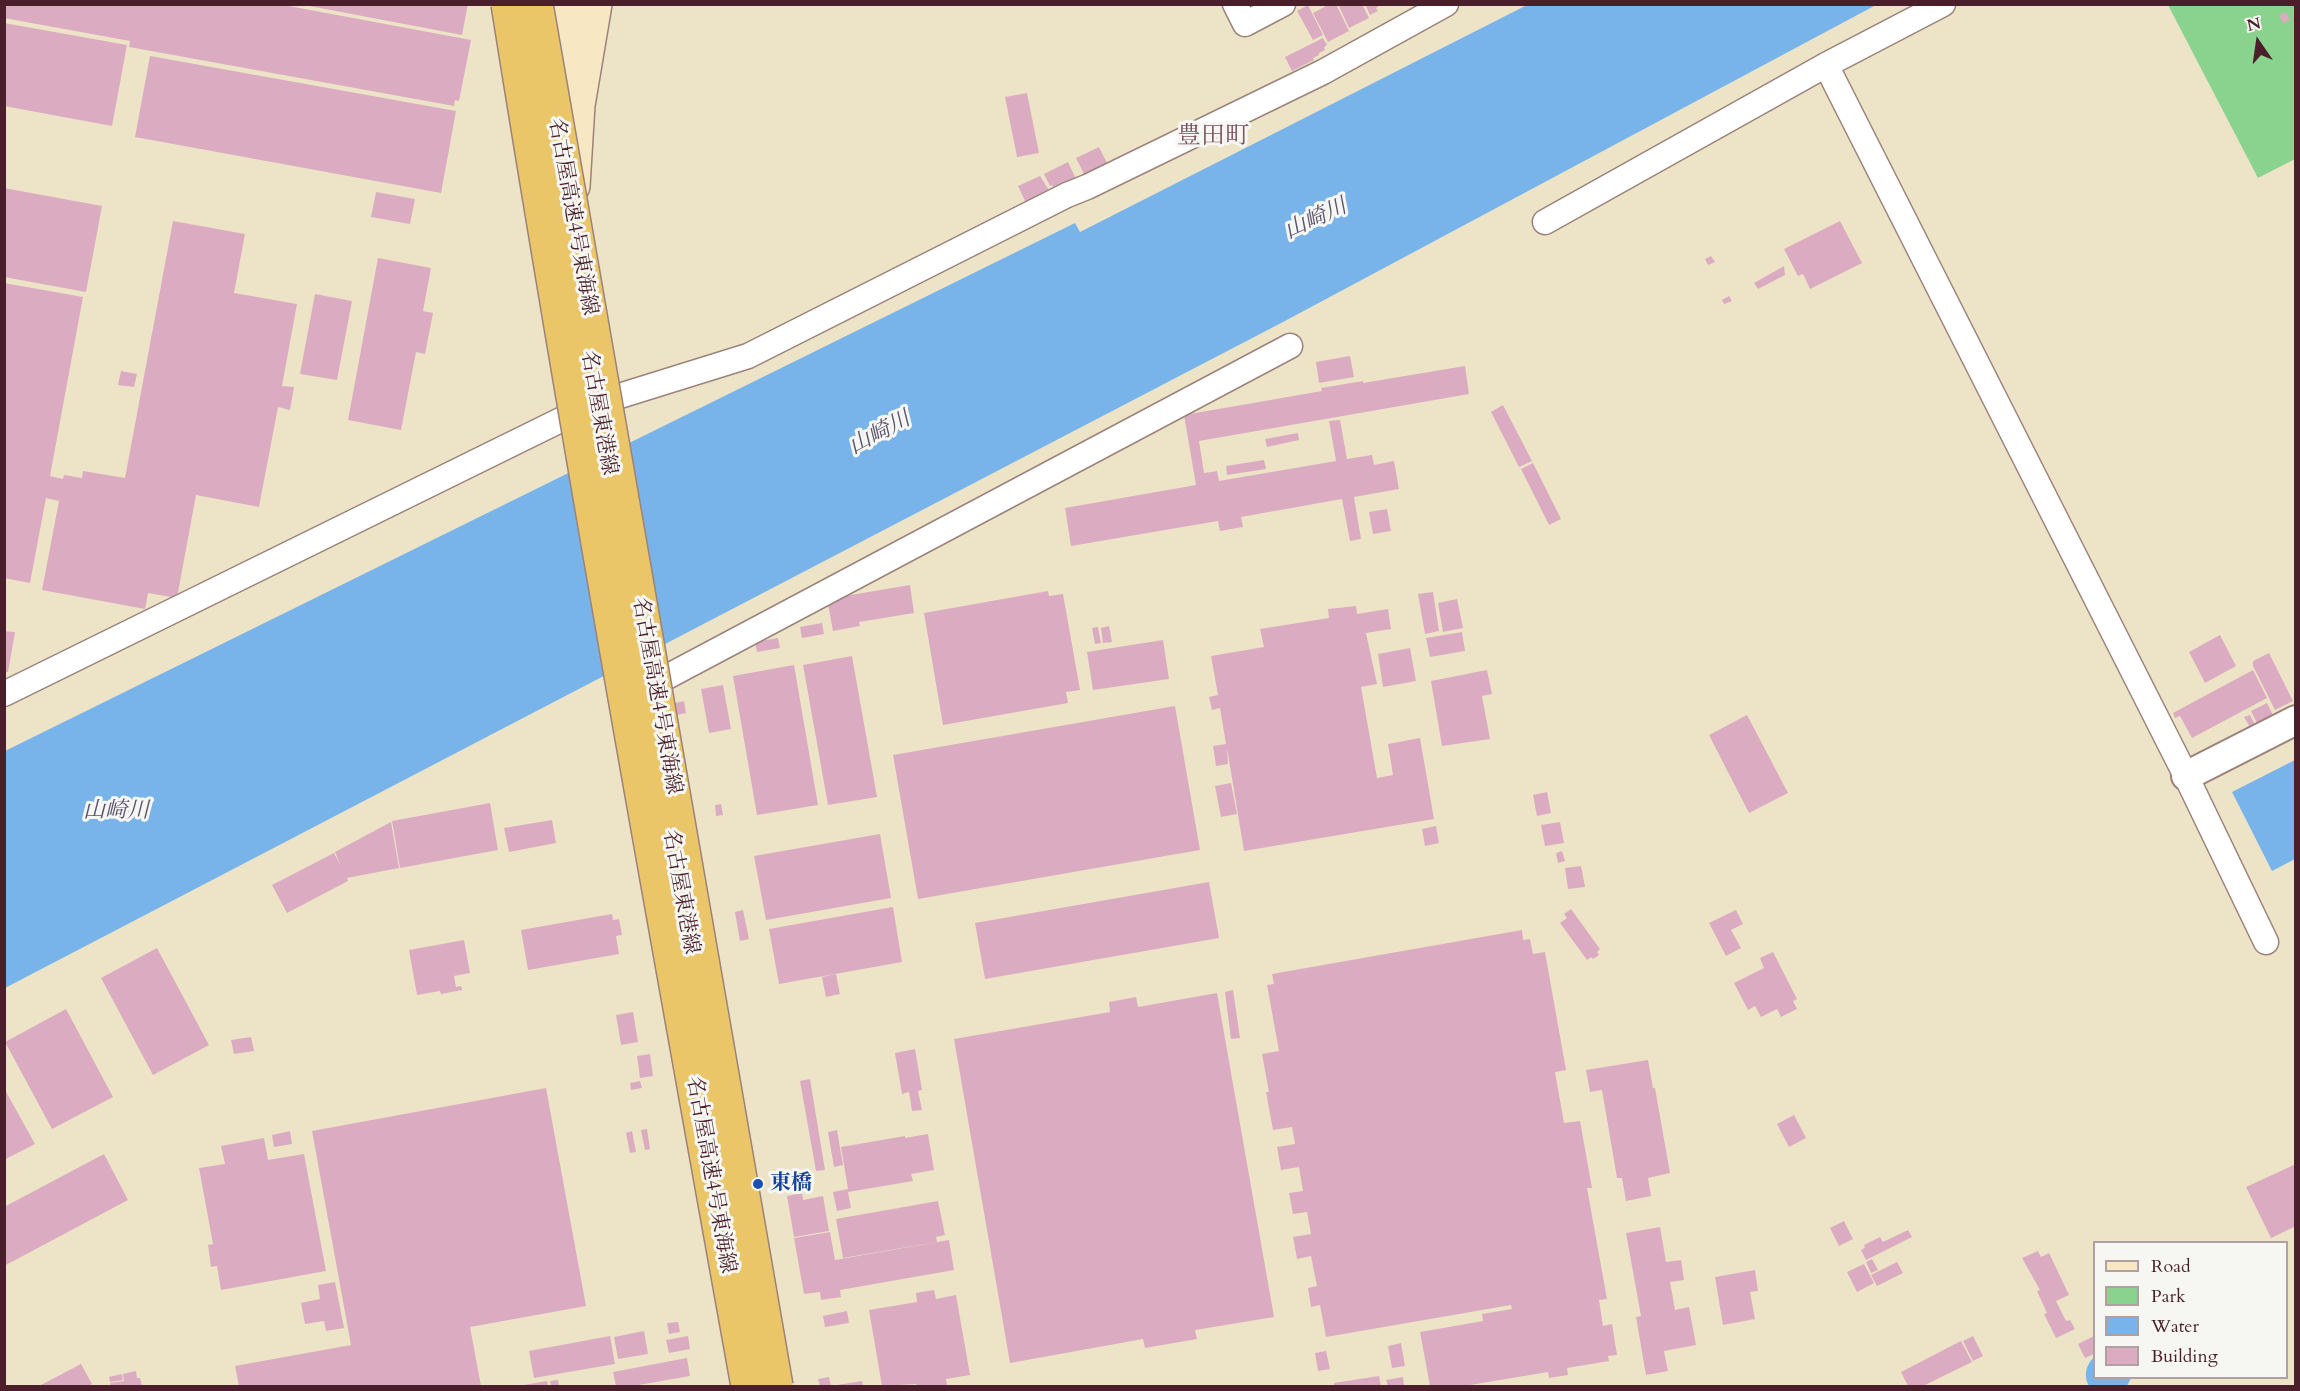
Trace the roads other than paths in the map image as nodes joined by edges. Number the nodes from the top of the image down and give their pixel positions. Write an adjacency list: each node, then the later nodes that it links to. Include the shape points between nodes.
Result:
1 (508, 4): 18 (highway, 名古屋高速4号東海線, bridge, via 612,627)
2 (536, 4): 20 (highway, 名古屋高速4号東海線, bridge)
3 (562, 4): 12 (main road, 名古屋東港線, via 546,114 547,158 557,244)
4 (595, 4): 12 (main road, 名古屋東港線, via 578,105 571,235)
5 (1235, 4): 6 (street, via 1245,24)
6 (1283, 4)
7 (1446, 4): 12 (street, via 1323,72 1066,195 748,356)
8 (1943, 4): 9 (street)
9 (1826, 65): 10 (street); 16 (street)
10 (1545, 222)
11 (1290, 346): 13 (street)
12 (591, 413): 13 (main road, 名古屋東港線); 14 (street)
13 (640, 680): 18 (main road, 名古屋東港線); 19 (main road, 名古屋東港線)
14 (4, 694)
15 (2295, 720): 16 (street)
16 (2186, 776): 17 (street)
17 (2266, 942)
18 (748, 1386)
19 (765, 1386)
20 (776, 1386)

